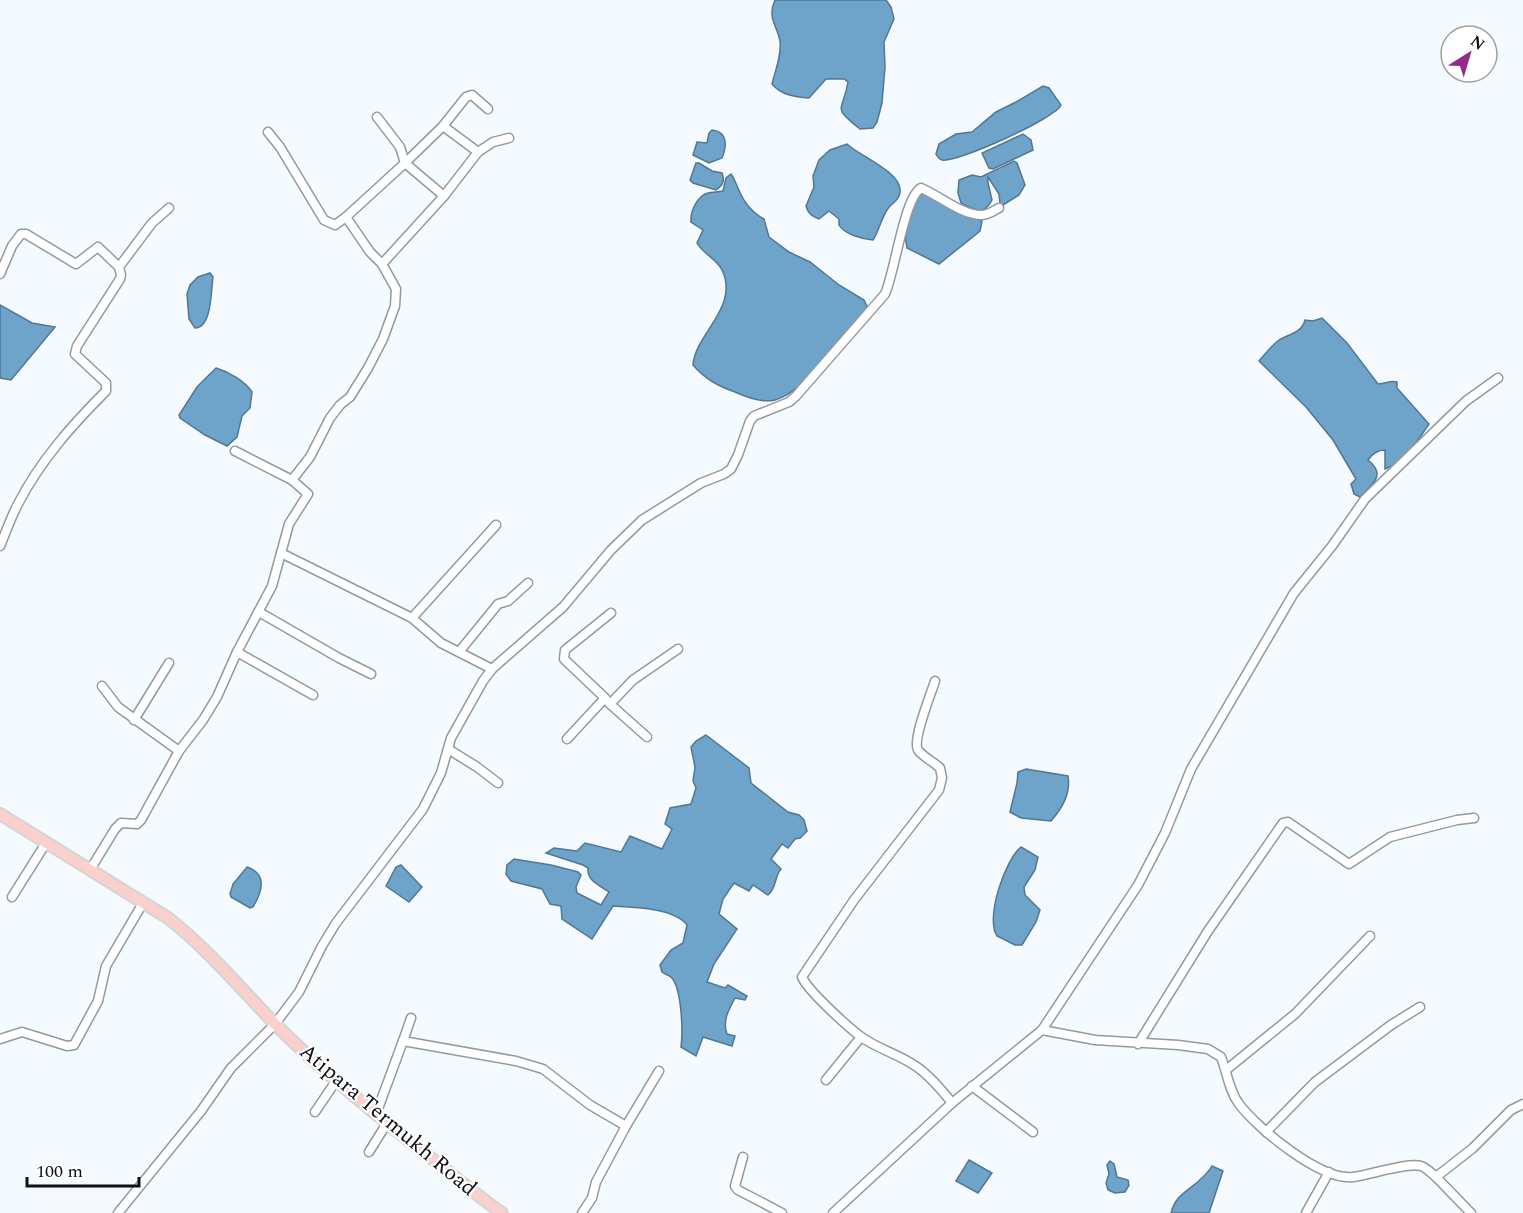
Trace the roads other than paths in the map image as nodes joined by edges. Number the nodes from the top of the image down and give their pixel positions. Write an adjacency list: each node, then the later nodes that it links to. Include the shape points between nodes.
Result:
1 (488, 109): 3 (street, via 472,95 466,97)
2 (377, 117): 7 (street, via 400,147)
3 (443, 126): 6 (street); 7 (street)
4 (268, 132): 11 (street, via 324,220 335,225)
5 (509, 138): 6 (street)
6 (478, 152): 8 (street)
7 (405, 163): 8 (street); 11 (street)
8 (444, 196): 12 (street)
9 (169, 208): 13 (street)
10 (999, 208): 29 (street, via 979,215 921,188 915,191 885,294 796,396 754,416 731,469 642,520 563,607)
11 (346, 217): 12 (street)
12 (382, 264): 17 (street, via 396,289 395,306 383,339 350,397 330,418)
13 (119, 267): 14 (street, via 98,247 76,264 21,234); 19 (street, via 120,279 75,354 106,383 106,391 72,425 40,468 17,504)
14 (0, 274)
15 (1498, 378): 51 (street, via 1466,401 1365,499 1294,593 1191,769 1138,885)
16 (235, 451): 17 (street)
17 (292, 480): 20 (street, via 308,494 290,524)
18 (496, 525): 24 (street)
19 (0, 546)
20 (281, 553): 22 (street, via 272,586); 24 (street)
21 (528, 582): 27 (street, via 508,601 498,604)
22 (259, 612): 26 (street); 30 (street)
23 (611, 613): 34 (street, via 563,654)
24 (412, 618): 27 (street, via 441,643)
25 (678, 649): 34 (street)
26 (237, 652): 33 (street); 39 (street, via 203,720)
27 (459, 652): 29 (street)
28 (170, 663): 35 (street)
29 (492, 669): 38 (street)
30 (371, 674)
31 (934, 681): 52 (street, via 916,745 940,768 939,790 860,892 802,977)
32 (102, 686): 35 (street)
33 (314, 695)
34 (607, 701): 36 (street); 37 (street)
35 (134, 720): 39 (street)
36 (646, 736)
37 (567, 739)
38 (448, 748): 40 (street); 50 (street, via 441,773 423,809 336,923 299,992)
39 (180, 751): 44 (street, via 141,820 137,824 121,823)
40 (498, 783)
41 (0, 814): 43 (main road, Atipara Termukh Road)
42 (1474, 818): 55 (street, via 1390,837 1349,864 1288,822 1282,823 1208,931)
43 (45, 843): 44 (main road, Atipara Termukh Road); 45 (street)
44 (90, 870): 46 (main road, Atipara Termukh Road)
45 (12, 897)
46 (143, 903): 50 (main road, Atipara Termukh Road, via 184,930); 53 (street, via 106,966 98,1001 74,1045 22,1032)
47 (1370, 936): 56 (street, via 1295,1014)
48 (1420, 1007): 68 (street, via 1315,1082)
49 (411, 1018): 54 (street)
50 (275, 1024): 59 (main road, Atipara Termukh Road); 74 (street, via 231,1068)
51 (1042, 1030): 55 (street); 60 (street)
52 (861, 1037): 58 (street); 61 (street, via 919,1068)
53 (0, 1039)
54 (403, 1041): 64 (street); 66 (street, via 516,1061 543,1070)
55 (1138, 1044): 56 (street, via 1208,1049 1221,1056)
56 (1226, 1070): 68 (street, via 1238,1103)
57 (659, 1071): 66 (street)
58 (825, 1080)
59 (336, 1081): 63 (street); 64 (main road, Atipara Termukh Road)
60 (972, 1086): 61 (street); 67 (street)
61 (952, 1103): 77 (street)
62 (1523, 1104): 72 (street, via 1511,1110 1473,1148)
63 (315, 1112)
64 (376, 1114): 65 (main road, Atipara Termukh Road)
65 (387, 1123): 69 (street); 73 (main road, Atipara Termukh Road)
66 (626, 1126): 75 (street)
67 (1033, 1132)
68 (1266, 1132): 71 (street)
69 (369, 1152)
70 (743, 1157): 76 (street, via 735,1186)
71 (1329, 1172): 72 (street, via 1352,1178 1414,1165 1426,1168); 78 (street)
72 (1436, 1177): 79 (street)
73 (495, 1211)
74 (118, 1213)
75 (582, 1213)
76 (782, 1213)
77 (833, 1213)
78 (1306, 1213)
79 (1471, 1213)

